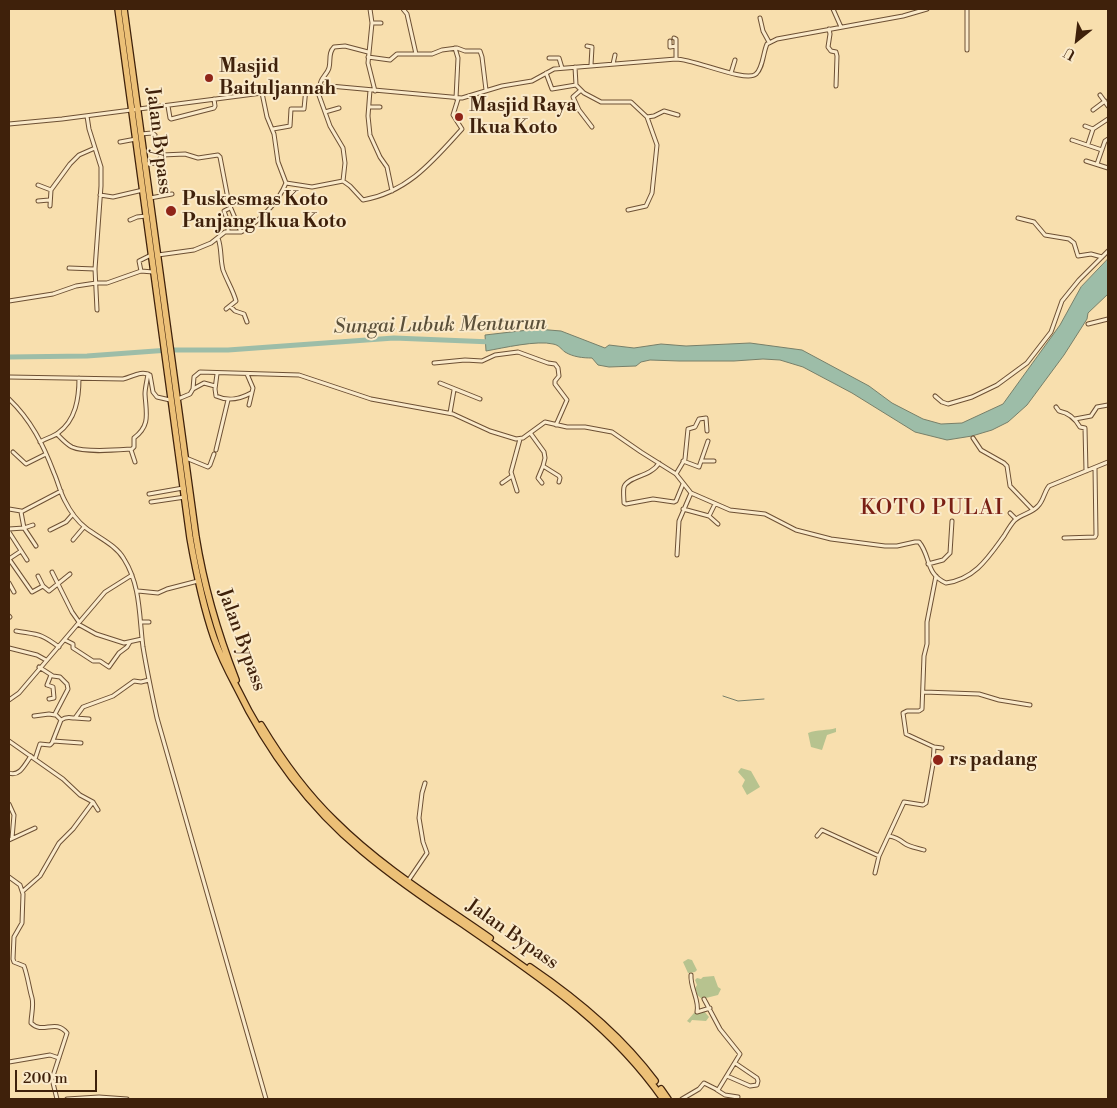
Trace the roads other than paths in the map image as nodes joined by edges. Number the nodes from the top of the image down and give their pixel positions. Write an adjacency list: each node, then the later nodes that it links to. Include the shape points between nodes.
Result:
1 (118, 9): 11 (highway)
2 (124, 9): 11 (highway, Jalan Bypass)
3 (370, 9): 9 (street)
4 (403, 9): 22 (street)
5 (834, 9): 12 (street)
6 (926, 9): 12 (street)
7 (967, 9): 20 (street)
8 (760, 18): 16 (street)
9 (372, 23): 10 (street); 21 (street)
10 (381, 23)
11 (124, 26): 51 (highway, Jalan Bypass)
12 (841, 27): 13 (street)
13 (830, 29): 16 (street); 35 (street, via 828,47 837,56)
14 (674, 38): 18 (street)
15 (670, 42): 18 (street, via 670,46)
16 (769, 42): 33 (street, via 758,73 750,77)
17 (587, 46): 29 (street, via 592,47)
18 (676, 46): 26 (street)
19 (455, 48): 22 (street); 39 (street, via 481,52); 43 (street, via 458,58)
20 (967, 50)
21 (368, 52): 24 (street); 36 (street, via 345,46 334,47 330,51 329,68)
22 (416, 54): 24 (street, via 395,55 390,60)
23 (615, 55): 28 (street)
24 (368, 57): 38 (street)
25 (549, 58): 31 (street, via 559,58)
26 (676, 59): 28 (street); 33 (street, via 694,61)
27 (735, 60): 33 (street)
28 (613, 64): 29 (street)
29 (591, 65): 30 (street)
30 (575, 67): 31 (street); 34 (street)
31 (562, 68): 32 (street)
32 (546, 73): 34 (street, via 552,89); 39 (street, via 532,81)
33 (731, 73)
34 (576, 85): 40 (street)
35 (836, 86)
36 (318, 87): 37 (street); 38 (street); 53 (street)
37 (306, 88): 41 (street); 62 (street, via 304,109 291,109 290,126)
38 (373, 90): 43 (street); 48 (street)
39 (486, 90): 43 (street)
40 (581, 90): 56 (street, via 599,101 629,101); 60 (street, via 573,97 578,110)
41 (262, 93): 44 (street); 62 (street)
42 (1100, 95): 45 (street)
43 (457, 98): 81 (street, via 453,115 461,130 418,174)
44 (214, 99): 46 (street); 46 (street, via 214,108 171,120)
45 (1105, 101): 47 (street); 52 (street)
46 (168, 106): 51 (street)
47 (1108, 106)
48 (370, 107): 49 (street); 81 (street, via 371,137 387,167)
49 (380, 107)
50 (339, 108): 53 (street)
51 (135, 109): 55 (street); 63 (highway, Jalan Bypass); 65 (highway, Jalan Bypass)
52 (1094, 110)
53 (325, 112): 76 (street, via 343,148)
54 (678, 115): 56 (street, via 664,110)
55 (87, 116): 58 (street); 70 (street)
56 (647, 117): 89 (street, via 657,145 652,193 646,206)
57 (1108, 119): 61 (street)
58 (9, 124)
59 (1085, 126): 61 (street)
60 (592, 127)
61 (1093, 128): 69 (street)
62 (273, 129): 77 (street, via 278,162)
63 (141, 134): 64 (street); 73 (highway, Jalan Bypass)
64 (155, 135)
65 (136, 139): 68 (street); 80 (highway, Jalan Bypass)
66 (1108, 139): 71 (street)
67 (1072, 140): 69 (street)
68 (120, 142)
69 (1088, 144): 71 (street)
70 (94, 148): 79 (street, via 74,159); 83 (street, via 101,167)
71 (1102, 150): 74 (street)
72 (1086, 161): 74 (street)
73 (146, 164): 84 (highway, Jalan Bypass); 88 (street, via 157,163 162,155 185,154 198,158 218,155)
74 (1097, 164): 75 (street)
75 (1108, 168)
76 (343, 181): 77 (street, via 312,187); 81 (street, via 363,200)
77 (286, 183): 94 (street, via 269,208)
78 (38, 185): 79 (street)
79 (50, 190): 85 (street)
80 (144, 190): 83 (street); 90 (highway, Jalan Bypass)
81 (392, 191)
82 (172, 194): 84 (street)
83 (100, 195): 100 (street)
84 (150, 198): 90 (highway, Jalan Bypass)
85 (49, 200): 86 (street); 87 (street)
86 (38, 202)
87 (50, 206)
88 (230, 208): 93 (street, via 224,211); 94 (street)
89 (628, 210)
90 (150, 216): 92 (street); 97 (highway, Jalan Bypass)
91 (1018, 218): 98 (street, via 1034,222 1045,234 1068,239 1074,243 1078,256 1091,254)
92 (130, 220)
93 (228, 231): 94 (street); 95 (street)
94 (241, 232)
95 (218, 238): 97 (street, via 194,250); 105 (street, via 223,270 236,300)
96 (1108, 251): 98 (street)
97 (155, 254): 101 (street, via 139,261); 102 (highway, Jalan Bypass); 110 (highway, Jalan Bypass)
98 (1102, 257): 123 (street, via 1062,301 1051,332 1025,365 972,398 948,404)
99 (69, 268): 100 (street)
100 (95, 269): 103 (street)
101 (141, 271): 102 (street); 103 (street, via 107,283)
102 (155, 272): 110 (highway, Jalan Bypass)
103 (96, 283): 104 (street); 107 (street)
104 (9, 301)
105 (230, 306): 106 (street); 109 (street, via 243,313)
106 (226, 309)
107 (97, 310)
108 (1108, 319): 111 (street)
109 (247, 322)
110 (163, 323): 125 (highway, Jalan Bypass)
111 (1088, 324)
112 (434, 363): 133 (street, via 482,361 518,352 555,364 559,376 555,384 568,400)
113 (148, 374): 117 (street, via 122,379); 125 (street, via 158,399); 141 (street, via 145,392 147,422 134,438)
114 (217, 374): 115 (street); 119 (street); 120 (street, via 197,374 193,379)
115 (247, 374): 122 (street, via 252,385); 131 (street, via 299,375 371,399)
116 (9, 377): 117 (street)
117 (79, 378): 135 (street, via 76,408)
118 (440, 383): 121 (street)
119 (215, 386): 120 (street, via 204,383); 127 (street, via 216,396)
120 (193, 389): 125 (street, via 187,396)
121 (454, 390): 126 (street); 131 (street)
122 (251, 393): 127 (street, via 240,399); 128 (street)
123 (935, 396)
124 (9, 399): 140 (street, via 28,419)
125 (174, 399): 144 (highway, Jalan Bypass); 160 (highway, Jalan Bypass)
126 (480, 399)
127 (228, 400): 144 (street, via 209,466)
128 (249, 405)
129 (1108, 405): 132 (street, via 1097,407 1091,416)
130 (1056, 407): 132 (street, via 1058,412 1067,413)
131 (450, 413): 138 (street, via 497,434)
132 (1074, 419): 153 (street, via 1085,428)
133 (556, 425): 136 (street, via 544,422); 150 (street, via 612,432)
134 (707, 431): 146 (street, via 706,418 699,419 695,427 688,429)
135 (57, 434): 140 (street); 141 (street, via 69,446 81,450)
136 (531, 434): 138 (street); 151 (street, via 544,452)
137 (973, 438): 170 (street, via 981,450 1004,463 1010,486)
138 (520, 439): 155 (street)
139 (708, 441): 145 (street)
140 (40, 442): 143 (street)
141 (131, 450): 147 (street)
142 (13, 452): 143 (street, via 26,464)
143 (46, 454): 161 (street)
144 (185, 457): 183 (highway, Jalan Bypass)
145 (702, 460): 146 (street, via 698,467); 148 (street)
146 (683, 461): 154 (street)
147 (135, 462)
148 (714, 462)
149 (1108, 462): 152 (street)
150 (660, 463): 154 (street); 159 (street, via 651,473 627,484 624,504 653,498 674,502)
151 (543, 466): 156 (street, via 559,476); 158 (street, via 538,477)
152 (1096, 468): 153 (street); 184 (street, via 1096,535)
153 (1086, 471): 170 (street, via 1049,486)
154 (676, 474): 159 (street)
155 (512, 476): 157 (street); 162 (street)
156 (559, 482)
157 (502, 483)
158 (542, 483)
159 (683, 484): 163 (street)
160 (184, 488): 164 (street); 165 (highway, Jalan Bypass)
161 (61, 491): 171 (street); 173 (street)
162 (518, 492)
163 (691, 493): 167 (street); 169 (street)
164 (149, 494)
165 (185, 497): 166 (street); 183 (highway, Jalan Bypass)
166 (152, 502)
167 (715, 504): 174 (street); 191 (street, via 737,512 765,514 796,530 831,539 885,546 918,542)
168 (9, 509): 171 (street)
169 (683, 509): 174 (street); 188 (street)
170 (1033, 510): 175 (street)
171 (21, 511): 180 (street)
172 (1010, 513): 175 (street)
173 (73, 514): 179 (street); 181 (street, via 66,522)
174 (709, 516): 177 (street)
175 (1016, 519): 196 (street, via 977,570 948,583)
176 (952, 521): 191 (street, via 950,553 943,560)
177 (718, 524)
178 (33, 525): 180 (street)
179 (84, 527): 185 (street); 194 (street, via 115,548)
180 (24, 528): 182 (street); 186 (street)
181 (50, 530)
182 (9, 531): 187 (street)
183 (193, 538): 197 (highway, Jalan Bypass); 245 (highway, Jalan Bypass, via 221,640 237,681 260,724 293,773 329,815)
184 (1064, 538)
185 (73, 540)
186 (36, 546)
187 (21, 551): 189 (street); 190 (street)
188 (677, 556)
189 (9, 559): 200 (street, via 31,592)
190 (27, 560)
191 (928, 564): 196 (street)
192 (52, 572): 199 (street)
193 (70, 574): 199 (street)
194 (132, 575): 201 (street); 205 (street, via 105,592)
195 (38, 576): 200 (street)
196 (936, 576): 216 (street, via 927,622)
197 (198, 581): 201 (street, via 158,593); 247 (highway, Jalan Bypass, via 223,660 271,750 329,821 383,869)
198 (9, 583): 202 (street)
199 (58, 584): 200 (street, via 48,591); 205 (street)
200 (43, 586)
201 (138, 591): 203 (street)
202 (14, 592)
203 (141, 622): 204 (street); 207 (street)
204 (149, 622)
205 (78, 623): 208 (street); 209 (street, via 96,634)
206 (16, 631): 210 (street, via 40,635)
207 (143, 639): 209 (street); 215 (street)
208 (65, 640): 209 (street, via 91,660 109,667); 210 (street)
209 (130, 642)
210 (59, 647): 212 (street)
211 (9, 648): 212 (street)
212 (46, 660): 213 (street)
213 (39, 667): 214 (street); 217 (street)
214 (50, 675): 218 (street, via 47,685 53,688 54,698); 220 (street, via 60,677 68,686)
215 (148, 680): 222 (street, via 128,683 113,696 83,707); 262 (street)
216 (924, 692): 219 (street, via 979,694); 228 (street, via 922,710 903,713 904,731)
217 (9, 700)
218 (49, 700)
219 (1030, 705)
220 (55, 715): 221 (street); 224 (street)
221 (34, 716)
222 (75, 718): 223 (street); 224 (street, via 68,716)
223 (89, 719)
224 (61, 720): 226 (street)
225 (9, 741): 230 (street)
226 (53, 741): 227 (street); 231 (street, via 50,745 40,744)
227 (81, 743)
228 (934, 747): 229 (street); 239 (street, via 926,802 923,805 904,802)
229 (942, 748)
230 (31, 756): 231 (street); 232 (street, via 17,773)
231 (35, 759): 234 (street)
232 (9, 773)
233 (425, 783): 245 (street, via 419,818 428,851)
234 (93, 802): 236 (street); 246 (street, via 58,846 40,876)
235 (9, 804): 240 (street, via 14,815)
236 (98, 810)
237 (35, 828): 240 (street)
238 (817, 836): 242 (street, via 821,830)
239 (889, 836): 241 (street); 242 (street)
240 (10, 839)
241 (924, 850)
242 (879, 856): 243 (street)
243 (875, 873)
244 (9, 877): 246 (street)
245 (408, 881): 247 (highway, Jalan Bypass)
246 (23, 891): 251 (street, via 22,923 14,935 12,959 24,967 32,998 33,1026 60,1027 67,1032)
247 (436, 904): 263 (highway, Jalan Bypass, via 592,1018 633,1060); 264 (highway, Jalan Bypass, via 581,1004 620,1040)
248 (691, 975): 250 (street, via 697,1012)
249 (704, 1000): 250 (street)
250 (710, 1008): 253 (street, via 720,1029 739,1053)
251 (59, 1058): 252 (street, via 45,1056); 259 (street, via 52,1081)
252 (9, 1062)
253 (735, 1063): 254 (street); 254 (street, via 758,1079 756,1085 750,1086)
254 (727, 1076): 255 (street)
255 (717, 1090): 256 (street); 265 (street, via 704,1083)
256 (738, 1097)
257 (94, 1098): 258 (street); 260 (street)
258 (114, 1098): 261 (street)
259 (57, 1099)
260 (67, 1099)
261 (127, 1099)
262 (266, 1099)
263 (663, 1099)
264 (668, 1099)
265 (682, 1099)

